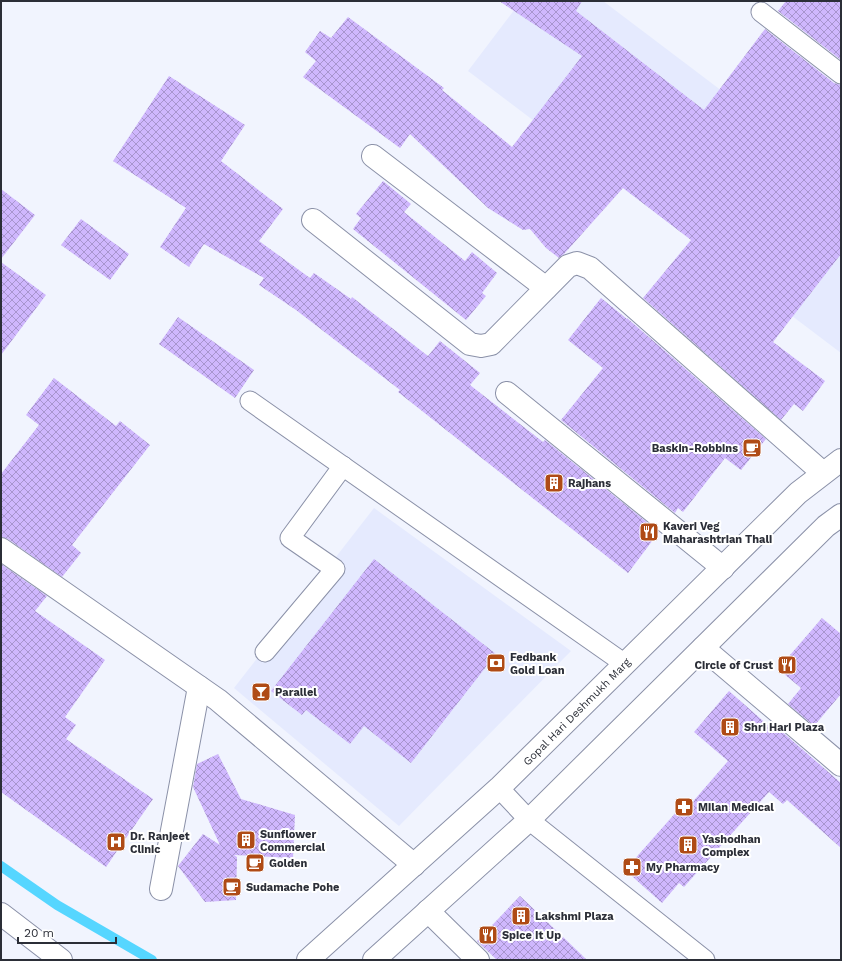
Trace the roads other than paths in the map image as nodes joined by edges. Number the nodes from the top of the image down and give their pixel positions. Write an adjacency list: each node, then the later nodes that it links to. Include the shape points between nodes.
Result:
1 (760, 12): 2 (lane)
2 (841, 74)
3 (373, 156): 5 (street)
4 (313, 220): 5 (street, via 470,344 491,344)
5 (546, 288): 10 (street, via 568,266 577,262 590,268)
6 (507, 392): 13 (street)
7 (250, 401): 9 (lane)
8 (841, 460): 10 (street, Gopal Hari Deshmukh Marg)
9 (343, 466): 15 (lane, via 290,538 335,569); 16 (lane)
10 (824, 474): 13 (street, Gopal Hari Deshmukh Marg, via 798,493)
11 (841, 515): 14 (street, via 826,526)
12 (1, 549): 17 (street)
13 (723, 568): 16 (street, Gopal Hari Deshmukh Marg)
14 (703, 648): 18 (street); 20 (street)
15 (265, 652)
16 (625, 664): 19 (street, Gopal Hari Deshmukh Marg)
17 (199, 687): 21 (street, via 218,700); 22 (street)
18 (841, 765)
19 (499, 788): 20 (lane); 21 (street, Gopal Hari Deshmukh Marg)
20 (529, 820): 23 (street); 29 (lane)
21 (414, 865): 26 (street, Gopal Hari Deshmukh Marg)
22 (161, 889)
23 (428, 911): 27 (street); 28 (street)
24 (1, 914): 25 (street)
25 (61, 960)
26 (308, 960)
27 (374, 960)
28 (478, 960)
29 (705, 960)

